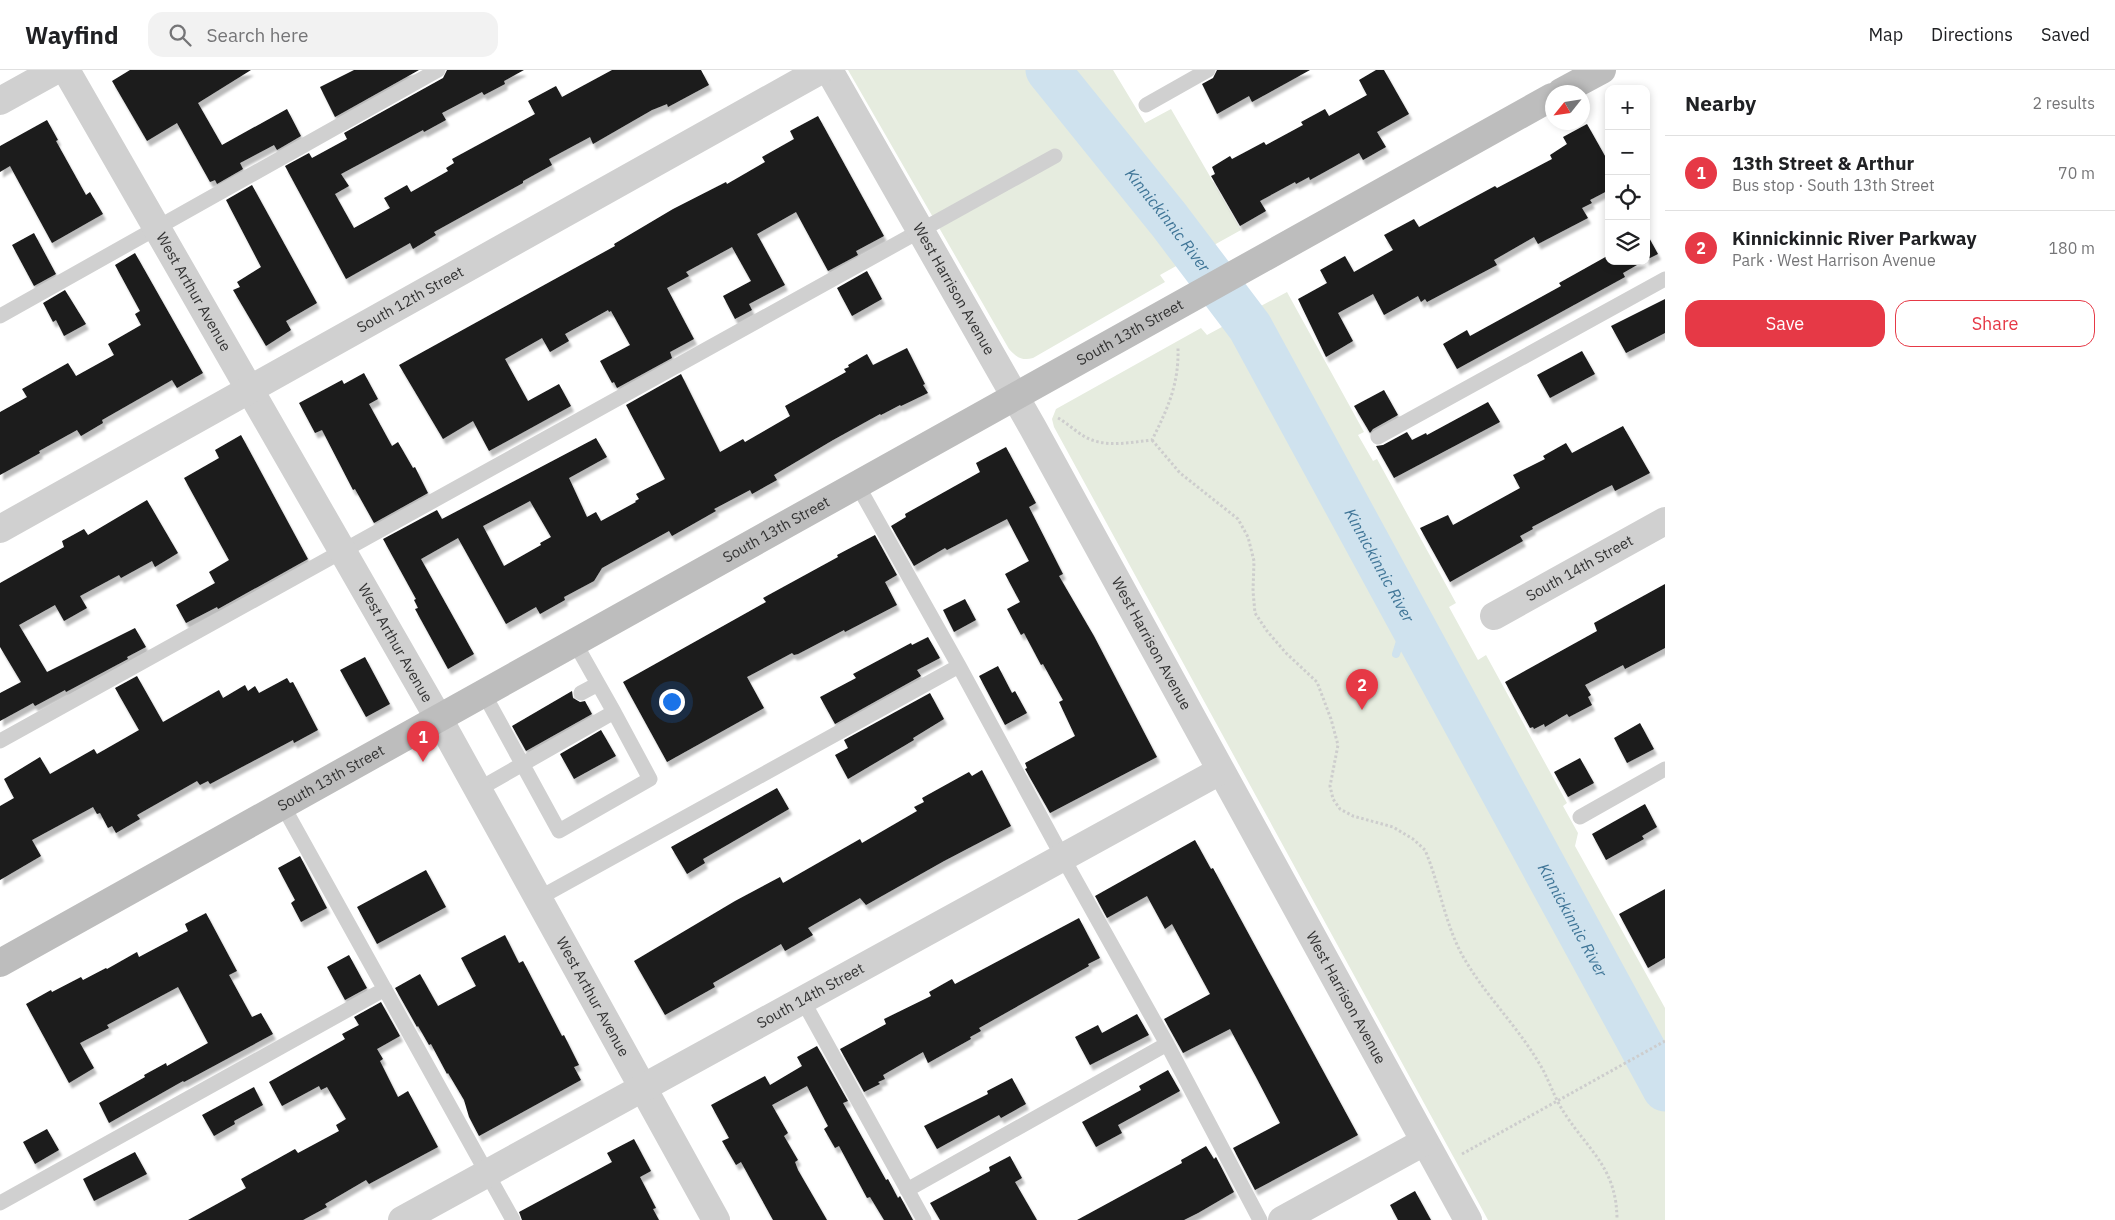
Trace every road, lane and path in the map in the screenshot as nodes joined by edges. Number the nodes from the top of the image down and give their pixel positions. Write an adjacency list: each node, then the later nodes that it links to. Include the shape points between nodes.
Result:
1 (56, 70): 9 (street)
2 (66, 70): 13 (street, West Arthur Avenue)
3 (438, 70): 13 (lane)
4 (821, 70): 18 (street, South 12th Street)
5 (829, 70): 14 (street, West Harrison Avenue)
6 (1208, 70): 11 (lane)
7 (1602, 70): 8 (street)
8 (1575, 85)
9 (0, 101)
10 (1545, 102): 19 (street, South 13th Street)
11 (1146, 105)
12 (1055, 156): 14 (lane)
13 (157, 230): 16 (lane); 18 (street, West Arthur Avenue)
14 (921, 230): 19 (street, West Harrison Avenue); 26 (lane)
15 (1665, 279): 21 (lane)
16 (0, 316)
17 (1178, 348): 22 (path, via 1174,389)
18 (250, 389): 25 (street, South 12th Street); 26 (street, West Arthur Avenue)
19 (1015, 397): 23 (street, South 13th Street); 38 (street, West Harrison Avenue)
20 (1056, 416): 22 (path, via 1090,440 1118,444)
21 (1378, 437)
22 (1152, 440): 50 (path, via 1180,473 1238,519 1248,537 1254,561 1255,613 1286,653 1317,682 1331,719 1338,745 1330,786 1333,799 1340,809 1353,816 1394,827 1426,850 1460,949 1539,1062)
23 (858, 486): 28 (street, South 13th Street); 29 (lane)
24 (1665, 521): 27 (street, South 14th Street)
25 (0, 529)
26 (342, 551): 34 (street, West Arthur Avenue); 35 (lane)
27 (1494, 616)
28 (575, 643): 30 (lane); 32 (street, South 13th Street)
29 (960, 666): 42 (lane); 43 (lane)
30 (598, 684): 31 (lane); 33 (lane)
31 (581, 693)
32 (484, 694): 34 (street, South 13th Street); 36 (lane)
33 (614, 712): 36 (lane); 36 (lane, via 650,780 559,831)
34 (439, 719): 39 (street, West Arthur Avenue); 40 (street, South 13th Street)
35 (0, 741)
36 (522, 764): 39 (lane)
37 (1665, 769): 41 (lane)
38 (1220, 771): 42 (street, South 14th Street); 51 (street, West Harrison Avenue)
39 (479, 789): 43 (street, West Arthur Avenue)
40 (283, 806): 44 (street, South 13th Street); 45 (lane)
41 (1580, 816)
42 (1062, 856): 46 (street, South 14th Street); 48 (lane)
43 (539, 898): 49 (street, West Arthur Avenue)
44 (0, 963)
45 (385, 989): 53 (lane); 55 (lane)
46 (802, 999): 49 (street, South 14th Street); 54 (lane)
47 (1665, 1041): 50 (path)
48 (1167, 1044): 54 (lane); 60 (lane)
49 (643, 1086): 53 (street, South 14th Street); 58 (street, West Arthur Avenue)
50 (1558, 1101): 52 (path); 63 (path, via 1610,1179 1617,1204)
51 (1424, 1142): 61 (street); 62 (street, West Harrison Avenue)
52 (1462, 1154)
53 (487, 1173): 56 (street, South 14th Street); 57 (lane)
54 (908, 1190): 59 (lane)
55 (0, 1203)
56 (402, 1220)
57 (513, 1220)
58 (716, 1220)
59 (924, 1220)
60 (1260, 1220)
61 (1282, 1220)
62 (1468, 1220)
63 (1617, 1220)

